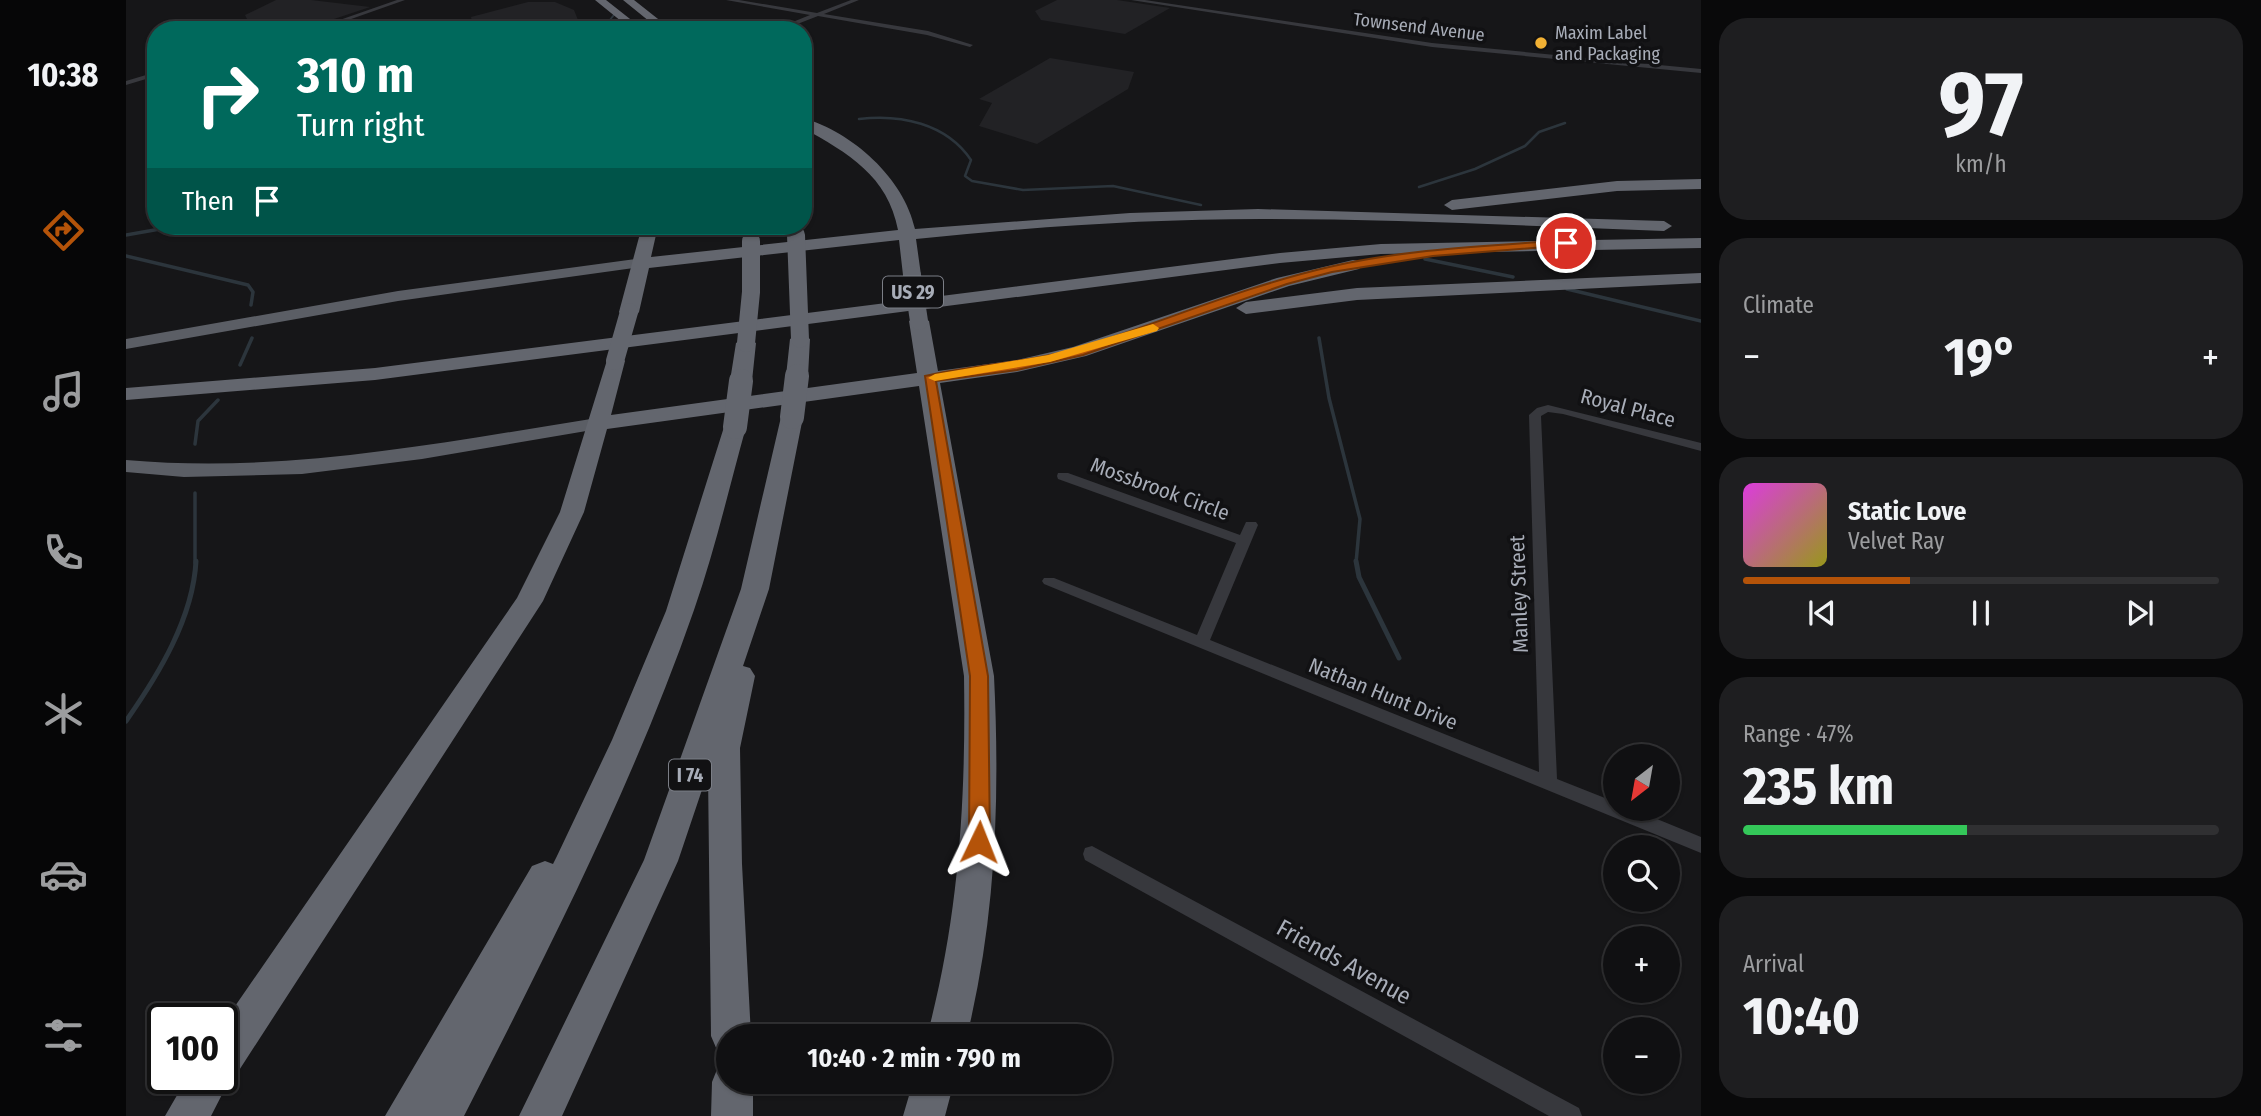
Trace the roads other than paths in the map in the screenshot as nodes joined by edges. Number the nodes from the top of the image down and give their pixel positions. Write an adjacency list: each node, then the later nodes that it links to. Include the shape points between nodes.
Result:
1 (402, 0): 8 (street)
2 (600, 0): 9 (highway)
3 (628, 0): 10 (highway)
4 (729, 0): 7 (street)
5 (856, 0): 7 (street)
6 (1134, 0): 13 (street, Townsend Avenue, via 1432,45)
7 (820, 14): 11 (street); 12 (street)
8 (340, 21)
9 (627, 21)
10 (655, 21)
11 (801, 21)
12 (970, 45)
13 (1701, 71)
14 (147, 77): 15 (street)
15 (126, 83)
16 (812, 127): 21 (highway, via 869,163 886,182 900,205)
17 (1701, 184): 18 (highway, via 1617,186 1422,209)
18 (1285, 215): 19 (highway); 21 (highway, via 1135,218)
19 (1701, 227)
20 (1701, 233): 34 (highway, US 29, via 1442,234 1285,246 333,365)
21 (906, 234): 27 (highway); 28 (highway)
22 (648, 235): 27 (highway)
23 (749, 235): 46 (highway, bridge, via 751,292 735,427 680,610)
24 (795, 235): 44 (highway, I 74, bridge, via 800,279 797,376)
25 (1545, 243): 26 (highway, US 29); 31 (highway, via 1433,253 1332,269); 35 (highway, US 29, via 1280,258 375,374)
26 (1701, 243)
27 (643, 263): 30 (highway); 32 (highway, via 398,296)
28 (912, 275): 33 (highway, bridge)
29 (1701, 278): 31 (highway, via 1316,298)
30 (629, 312): 37 (highway, bridge)
31 (1135, 334): 33 (highway, via 1017,366)
32 (126, 344)
33 (929, 378): 37 (highway); 51 (highway, via 979,676 982,732 979,861)
34 (126, 379)
35 (126, 394)
36 (1544, 409): 38 (street, Royal Place); 47 (street, Manley Street, via 1535,415)
37 (597, 424): 39 (highway, via 300,467 214,472); 52 (highway, via 572,512 529,601)
38 (1701, 447)
39 (126, 466)
40 (1063, 476): 42 (street, Mossbrook Circle)
41 (1251, 525): 42 (street)
42 (1243, 541): 45 (street)
43 (1049, 581): 45 (street, Nathan Hunt Drive)
44 (755, 589): 50 (highway, via 724,748); 59 (highway, I 74, via 661,861)
45 (1201, 642): 47 (street, Nathan Hunt Drive)
46 (612, 772): 57 (highway, via 570,833); 58 (highway)
47 (1548, 784): 48 (street, Nathan Hunt Drive)
48 (1701, 845)
49 (1092, 854): 62 (street, Friends Avenue)
50 (731, 1024)
51 (949, 1024)
52 (238, 1037)
53 (200, 1094): 56 (highway)
54 (733, 1094): 60 (highway)
55 (930, 1094): 61 (highway)
56 (186, 1116)
57 (407, 1116)
58 (442, 1116)
59 (540, 1116)
60 (732, 1116)
61 (924, 1116)
62 (1571, 1116)

